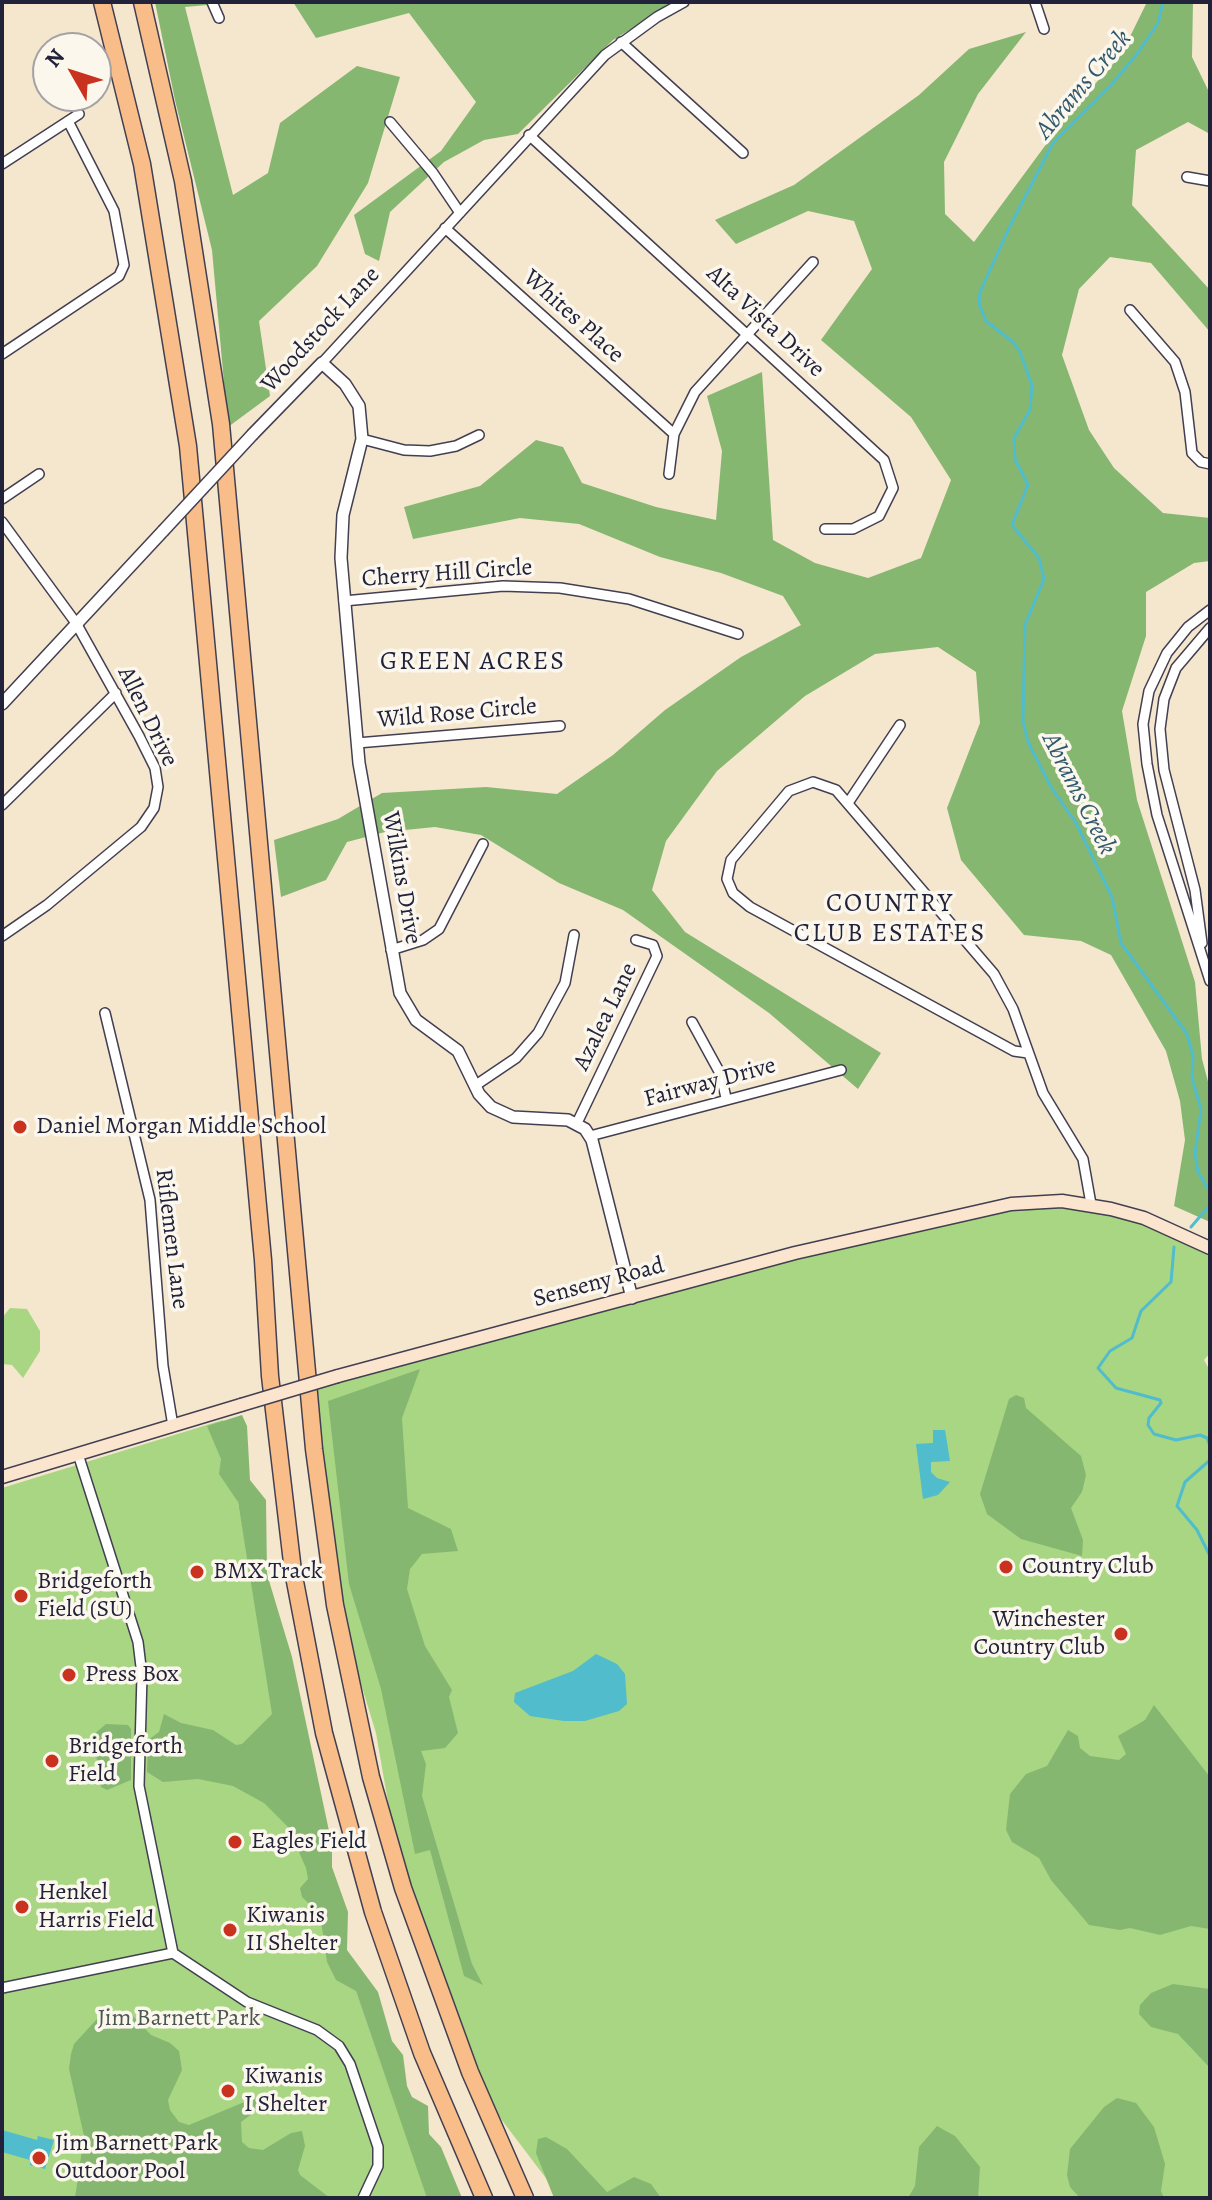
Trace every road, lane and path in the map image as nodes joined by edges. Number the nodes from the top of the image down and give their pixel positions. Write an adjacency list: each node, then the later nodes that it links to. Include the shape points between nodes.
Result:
1 (102, 2): 69 (highway, via 142,164 188,446 270,1376 293,1571 324,1733 373,1912 422,2053)
2 (142, 2): 70 (highway, via 183,181 221,424 314,1449 335,1605 371,1777 403,1888 470,2072)
3 (212, 2): 6 (street)
4 (684, 2): 8 (street, Woodstock Lane)
5 (1035, 2): 7 (street)
6 (219, 18)
7 (1044, 29)
8 (621, 42): 12 (street, Woodstock Lane); 13 (street)
9 (79, 114): 10 (street)
10 (68, 121): 14 (street); 22 (street, via 114,211 124,265 119,276)
11 (390, 122): 17 (street)
12 (529, 135): 17 (street, Woodstock Lane); 21 (street, Alta Vista Drive)
13 (743, 153)
14 (2, 164)
15 (1187, 177): 16 (street)
16 (1210, 181)
17 (460, 213): 18 (street, Woodstock Lane)
18 (445, 228): 23 (street, Woodstock Lane); 24 (street, Whites Place)
19 (813, 262): 21 (street)
20 (1130, 310): 27 (street, via 1179,370 1192,453)
21 (746, 332): 24 (street, via 695,392); 32 (street, Alta Vista Drive, via 889,468 891,498 879,516 853,529)
22 (2, 354)
23 (322, 363): 26 (street, Wilkins Drive, via 359,406); 35 (street, Woodstock Lane, bridge)
24 (674, 434): 29 (street)
25 (479, 435): 26 (street, via 430,451)
26 (362, 439): 33 (street, Wilkins Drive, via 342,525)
27 (1210, 464)
28 (39, 474): 30 (street)
29 (669, 474)
30 (2, 499)
31 (2, 522): 35 (street, Allen Drive)
32 (825, 529)
33 (344, 601): 37 (street, Cherry Hill Circle, via 503,586 560,588 629,599); 42 (street, Wilkins Drive)
34 (1210, 610): 50 (street, via 1167,653 1149,691 1143,724 1157,815)
35 (76, 623): 38 (street, Allen Drive); 39 (street, Woodstock Lane)
36 (1210, 628): 50 (street, via 1176,668 1160,729 1164,770 1195,890)
37 (738, 634)
38 (116, 693): 44 (street); 47 (street, Allen Drive, via 155,768 154,808 141,827)
39 (2, 704)
40 (900, 725): 43 (street)
41 (560, 726): 42 (street, Wild Rose Circle)
42 (357, 743): 49 (street, Wilkins Drive)
43 (848, 803): 54 (street, via 994,974); 54 (street, via 822,783 804,783 789,791 731,860 727,879 733,893 1014,1051)
44 (2, 805)
45 (483, 844): 49 (street, via 439,929)
46 (574, 935): 56 (street, via 565,983 538,1033 516,1058)
47 (2, 936)
48 (636, 940): 58 (street, Azalea Lane, via 653,945 657,956)
49 (391, 950): 56 (street, Wilkins Drive, via 409,1012 458,1051)
50 (1203, 954): 51 (street)
51 (1210, 981)
52 (105, 1013): 63 (street, Riflemen Lane, via 150,1200)
53 (692, 1022): 57 (street, via 716,1063)
54 (1028, 1053): 60 (street, via 1050,1108 1083,1159)
55 (841, 1070): 57 (street, Fairway Drive)
56 (476, 1085): 58 (street, Wilkins Drive, via 485,1102 506,1115)
57 (726, 1098): 59 (street, Fairway Drive)
58 (577, 1123): 59 (street)
59 (590, 1136): 62 (street)
60 (1091, 1204): 61 (main road, Senseny Road, via 1144,1218); 62 (main road, Senseny Road, via 1042,1201 983,1209)
61 (1210, 1248)
62 (632, 1298): 63 (main road, Senseny Road, bridge)
63 (173, 1426): 64 (main road, Senseny Road)
64 (78, 1454): 65 (main road, Senseny Road); 66 (street, via 138,1642 139,1786)
65 (2, 1477)
66 (173, 1953): 67 (street); 68 (street, via 234,1994 317,2030 339,2046 378,2147 378,2166)
67 (2, 1988)
68 (363, 2198)
69 (484, 2198)
70 (525, 2198)

